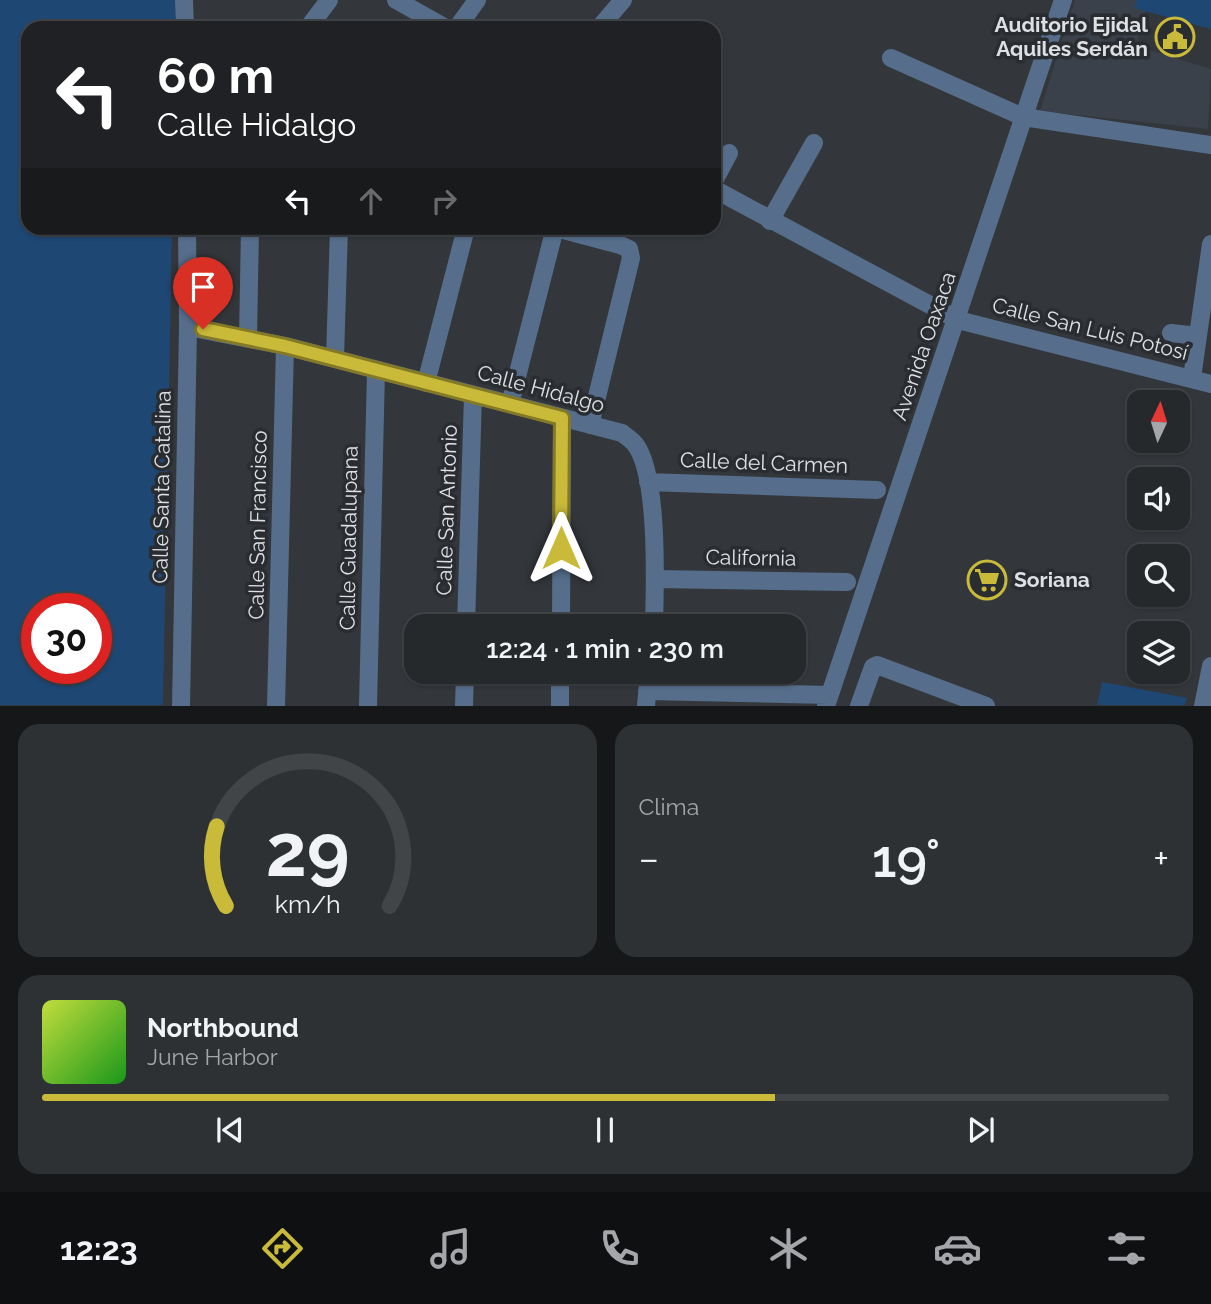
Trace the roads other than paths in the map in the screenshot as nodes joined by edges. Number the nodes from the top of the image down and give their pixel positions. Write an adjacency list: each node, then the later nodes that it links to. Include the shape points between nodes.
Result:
1 (184, 0): 7 (street)
2 (329, 0): 8 (street)
3 (396, 0): 9 (street)
4 (477, 0): 10 (street)
5 (623, 0): 11 (street)
6 (1063, 0): 13 (street, Avenida Oaxaca)
7 (185, 21)
8 (312, 21)
9 (434, 21)
10 (462, 21)
11 (605, 21)
12 (891, 58): 13 (street)
13 (1023, 117): 15 (street); 27 (street, Avenida Oaxaca)
14 (814, 143): 19 (street)
15 (1211, 145)
16 (729, 153): 17 (street)
17 (721, 168)
18 (721, 194): 19 (street, Calle San Luis Potosí)
19 (770, 221): 27 (street, Calle San Luis Potosí)
20 (187, 235): 28 (street, Calle Santa Catalina)
21 (250, 235): 31 (street)
22 (339, 235): 33 (street)
23 (464, 235): 36 (street)
24 (554, 235): 39 (street)
25 (580, 235): 41 (street, via 629,249 631,258)
26 (1211, 244): 30 (street)
27 (958, 320): 35 (street, Calle San Luis Potosí); 53 (street, Avenida Oaxaca)
28 (188, 327): 31 (street); 54 (street, Calle Santa Catalina)
29 (1171, 332): 30 (street)
30 (1198, 336): 35 (street)
31 (248, 339): 32 (street)
32 (285, 346): 33 (street); 55 (street, Calle San Francisco)
33 (335, 358): 34 (street, Calle Hidalgo)
34 (376, 371): 36 (street, Calle Hidalgo); 56 (street, Calle Guadalupana)
35 (1192, 378): 37 (street, Calle San Luis Potosí)
36 (426, 383): 38 (street, Calle Hidalgo)
37 (1211, 384)
38 (473, 395): 39 (street, Calle Hidalgo); 46 (street, Calle San Antonio)
39 (510, 404): 40 (street, Calle Hidalgo)
40 (562, 418): 41 (street, Calle Hidalgo); 47 (street)
41 (590, 425): 42 (street, Calle Hidalgo, via 622,433 635,443)
42 (649, 482): 43 (street, Calle del Carmen); 44 (street, Calle Hidalgo)
43 (877, 490)
44 (655, 579): 45 (street, California); 48 (street, Calle Hidalgo)
45 (847, 582)
46 (466, 614)
47 (561, 614)
48 (654, 614)
49 (1211, 666): 61 (street)
50 (465, 684): 57 (street)
51 (560, 684): 58 (street)
52 (646, 698): 53 (street)
53 (828, 700)
54 (181, 705)
55 (276, 705)
56 (368, 705)
57 (464, 705)
58 (560, 705)
59 (859, 705): 60 (street, via 877,666)
60 (986, 705)
61 (1203, 705)

